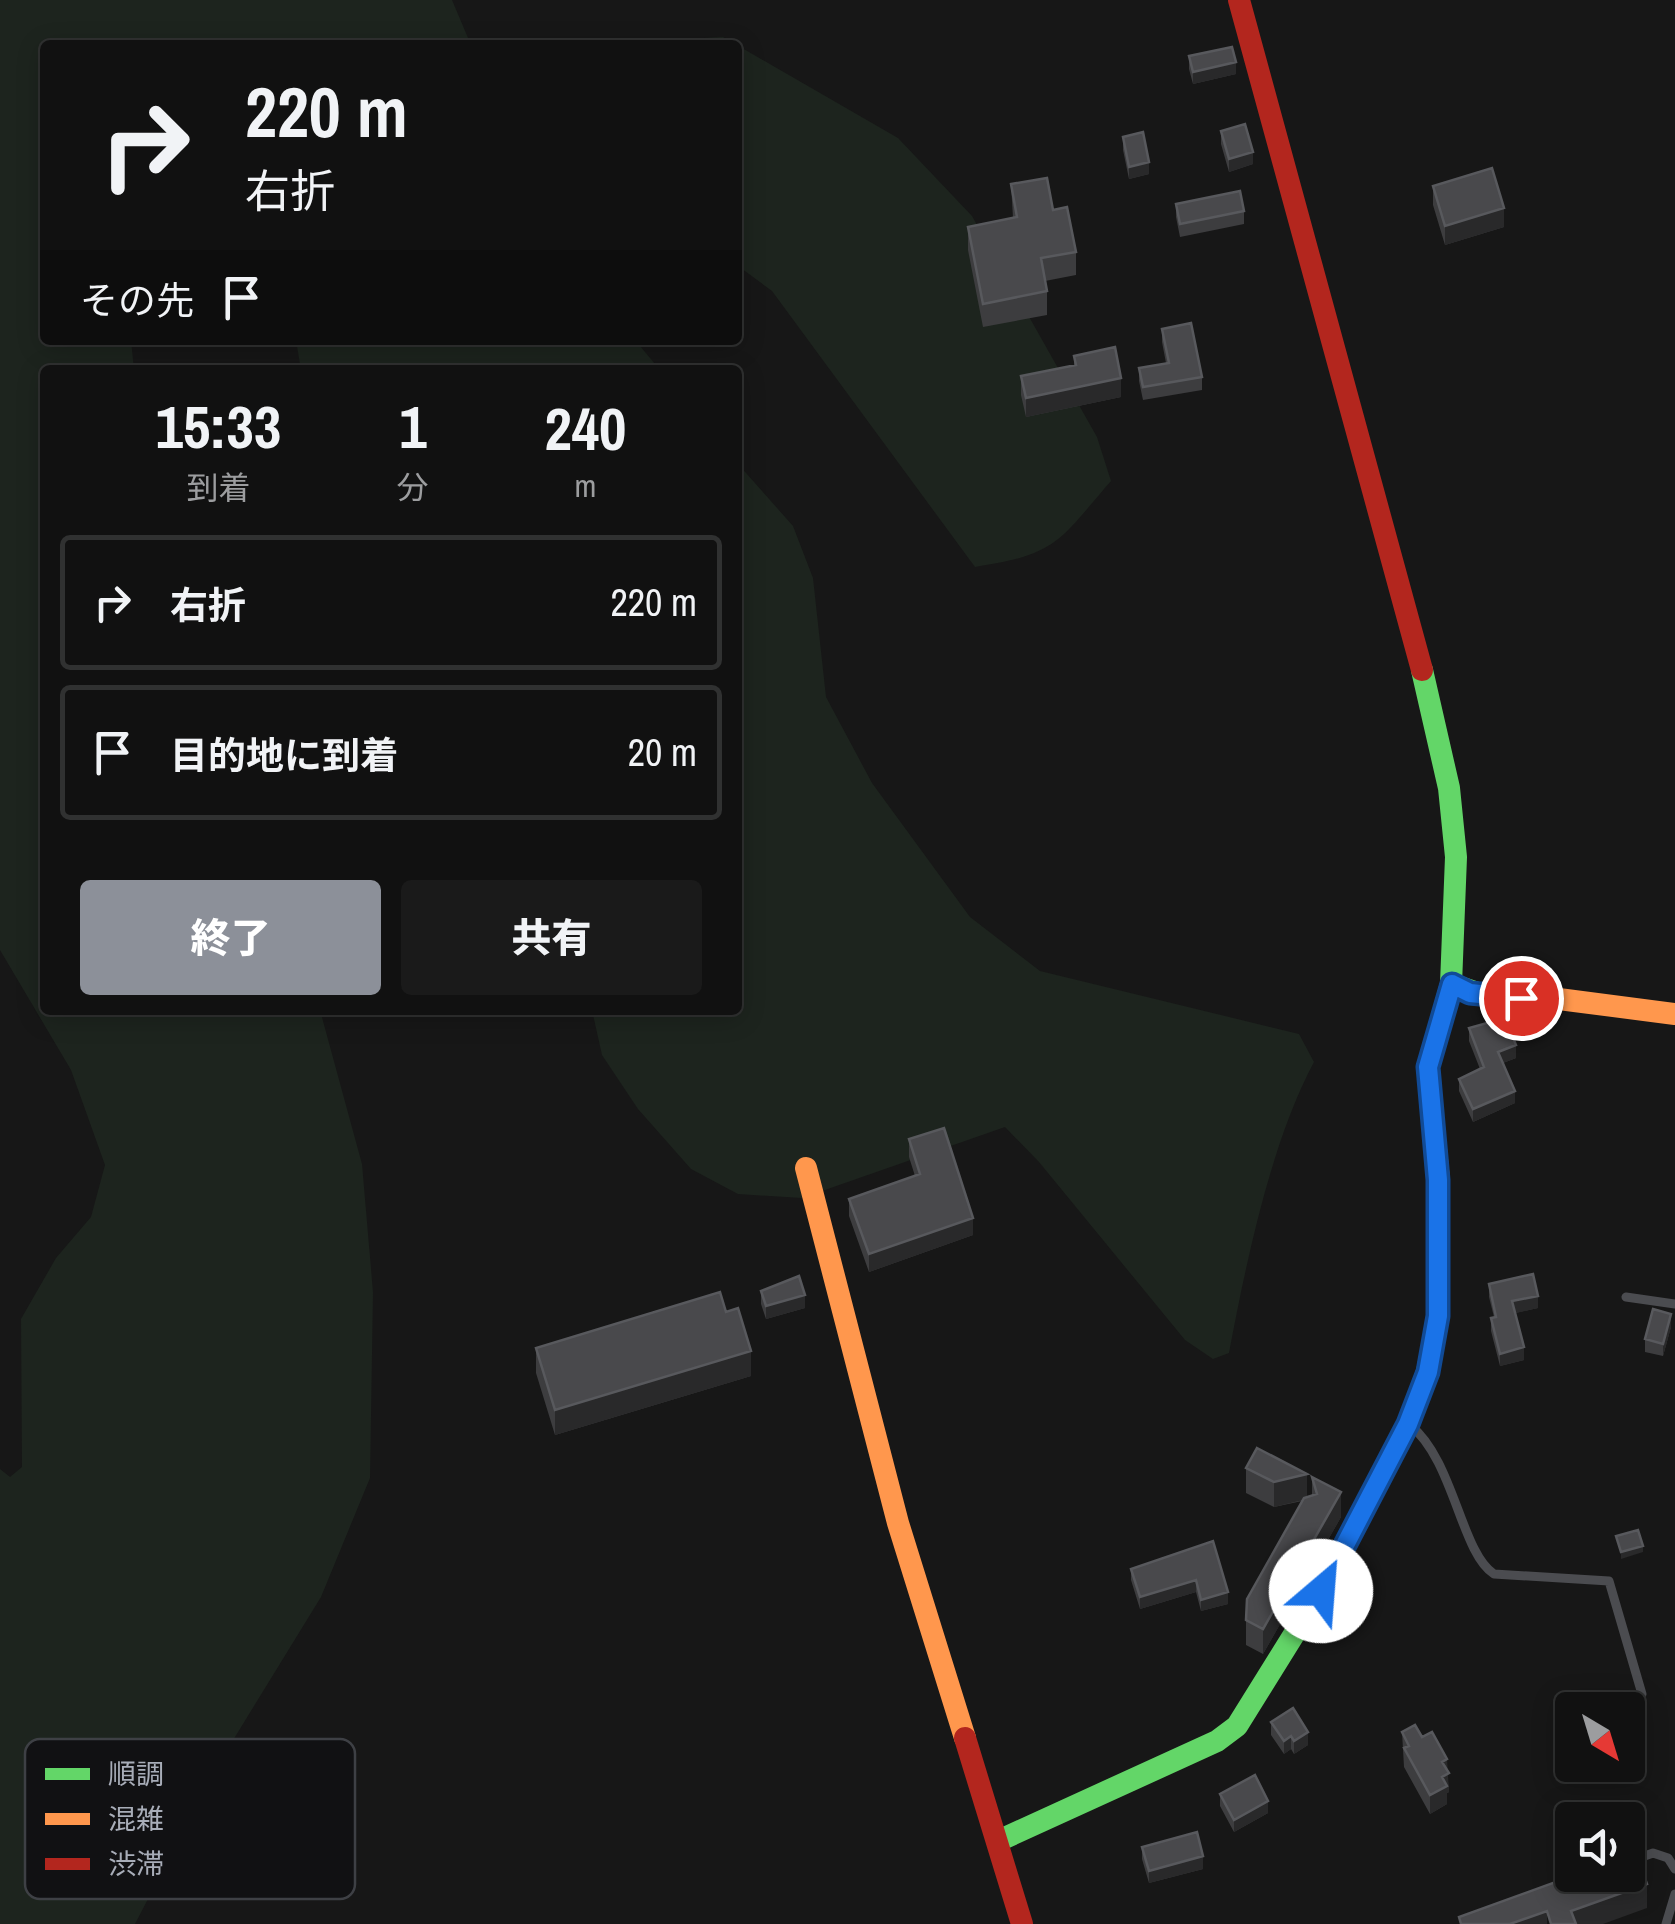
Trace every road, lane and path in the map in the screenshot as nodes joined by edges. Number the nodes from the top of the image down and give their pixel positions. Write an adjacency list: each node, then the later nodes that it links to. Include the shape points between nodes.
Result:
1 (1239, 0): 2 (street, via 1418,652 1449,788 1456,857)
2 (1452, 984): 3 (street, via 1492,998 1551,998); 7 (street, via 1428,1067 1438,1180 1438,1316 1428,1372)
3 (1675, 1014)
4 (806, 1168): 9 (street, via 898,1523)
5 (1626, 1297): 6 (lane)
6 (1675, 1304)
7 (1408, 1424): 8 (lane, via 1422,1435 1457,1498 1482,1567 1494,1574 1608,1581); 9 (street, via 1321,1591 1236,1726 1217,1741)
8 (1641, 1692)
9 (998, 1841): 13 (street)
10 (1645, 1855): 11 (lane, via 1668,1858)
11 (1675, 1869)
12 (1675, 1894): 14 (lane)
13 (1022, 1924)
14 (1666, 1924)

